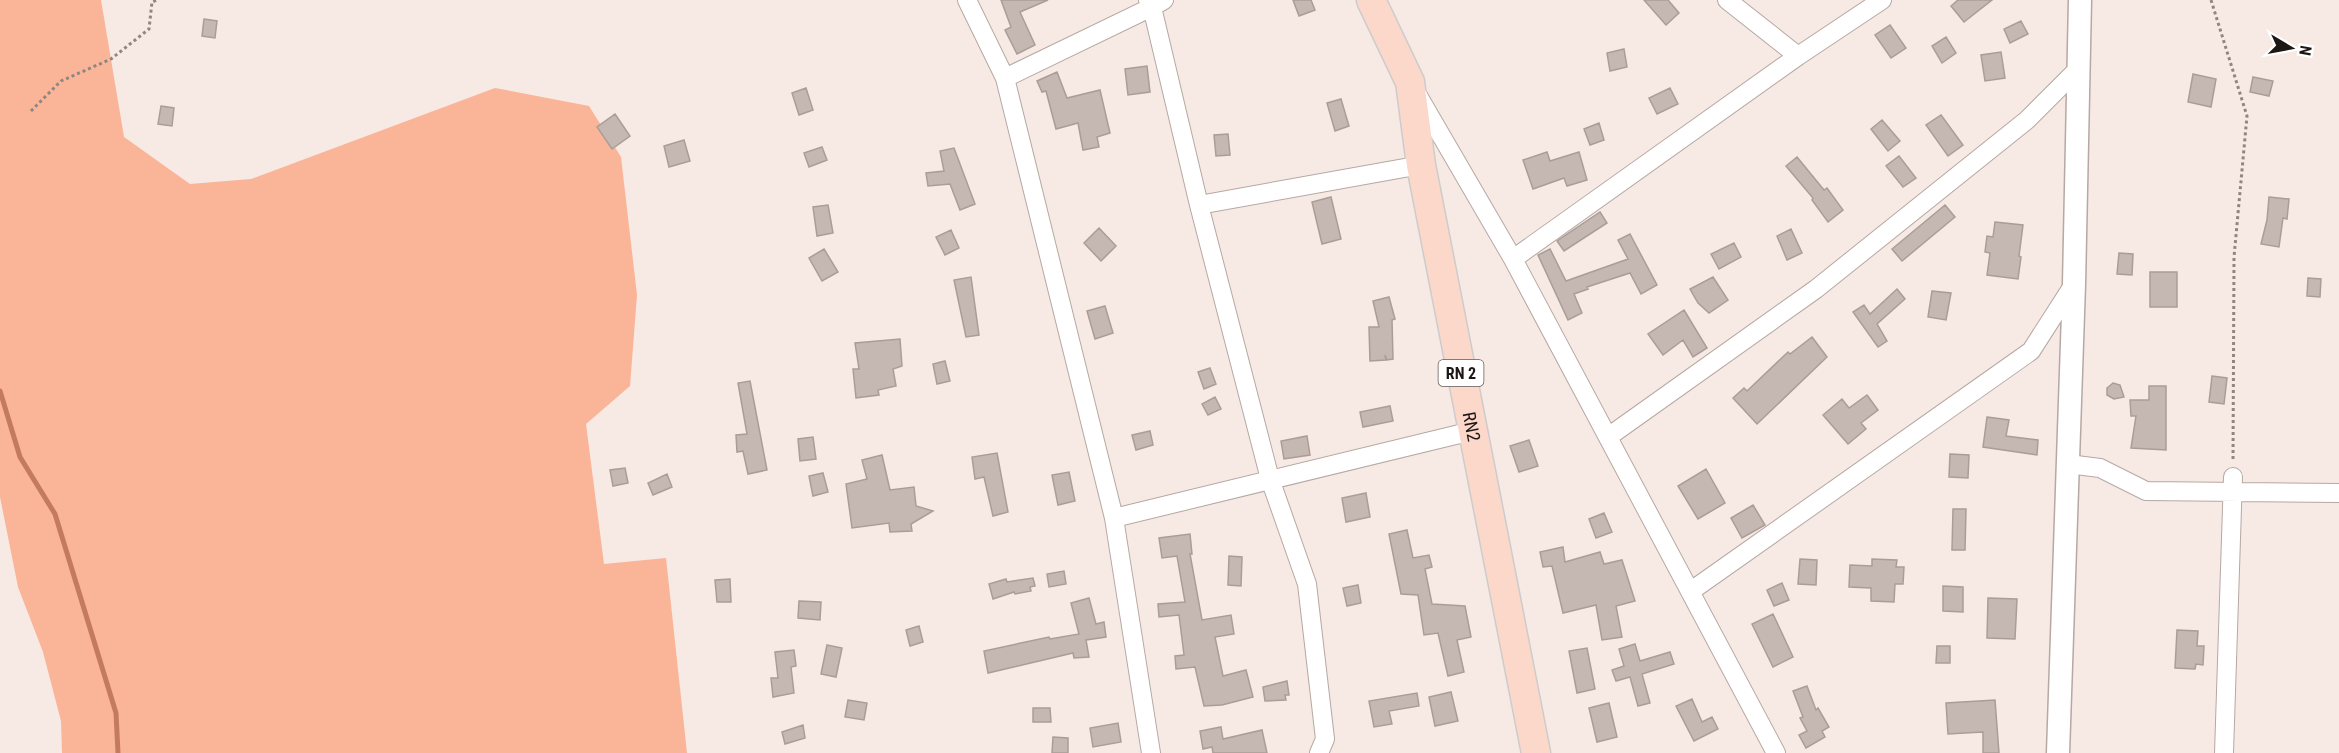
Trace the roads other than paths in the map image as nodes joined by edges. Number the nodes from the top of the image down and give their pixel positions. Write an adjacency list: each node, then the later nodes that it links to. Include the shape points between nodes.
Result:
1 (967, 0): 9 (street)
2 (1371, 0): 10 (main road, RN2 / RN 2)
3 (1727, 0): 7 (street)
4 (1882, 0): 7 (street)
5 (2080, 0): 8 (street)
6 (1155, 2): 9 (street); 12 (street)
7 (1798, 56): 13 (street)
8 (2080, 67): 14 (street); 16 (street, via 2027,120 1816,289)
9 (1005, 78): 21 (street)
10 (1410, 82): 11 (main road, RN2 / RN 2); 13 (street)
11 (1421, 165): 12 (street); 15 (main road, RN2 / RN 2)
12 (1199, 205): 18 (street)
13 (1513, 259): 16 (street)
14 (2074, 284): 17 (street); 22 (street, via 2031,351)
15 (1472, 431): 18 (street); 25 (main road, RN2 / RN 2)
16 (1608, 437): 22 (street)
17 (2068, 464): 19 (street, via 2100,468 2145,491); 27 (street)
18 (1270, 479): 21 (street); 24 (street, via 1307,584 1325,739)
19 (2233, 484): 20 (street); 28 (street)
20 (2339, 493)
21 (1114, 518): 23 (street)
22 (1691, 591): 26 (street)
23 (1151, 753)
24 (1319, 753)
25 (1536, 753)
26 (1776, 753)
27 (2058, 753)
28 (2224, 753)

